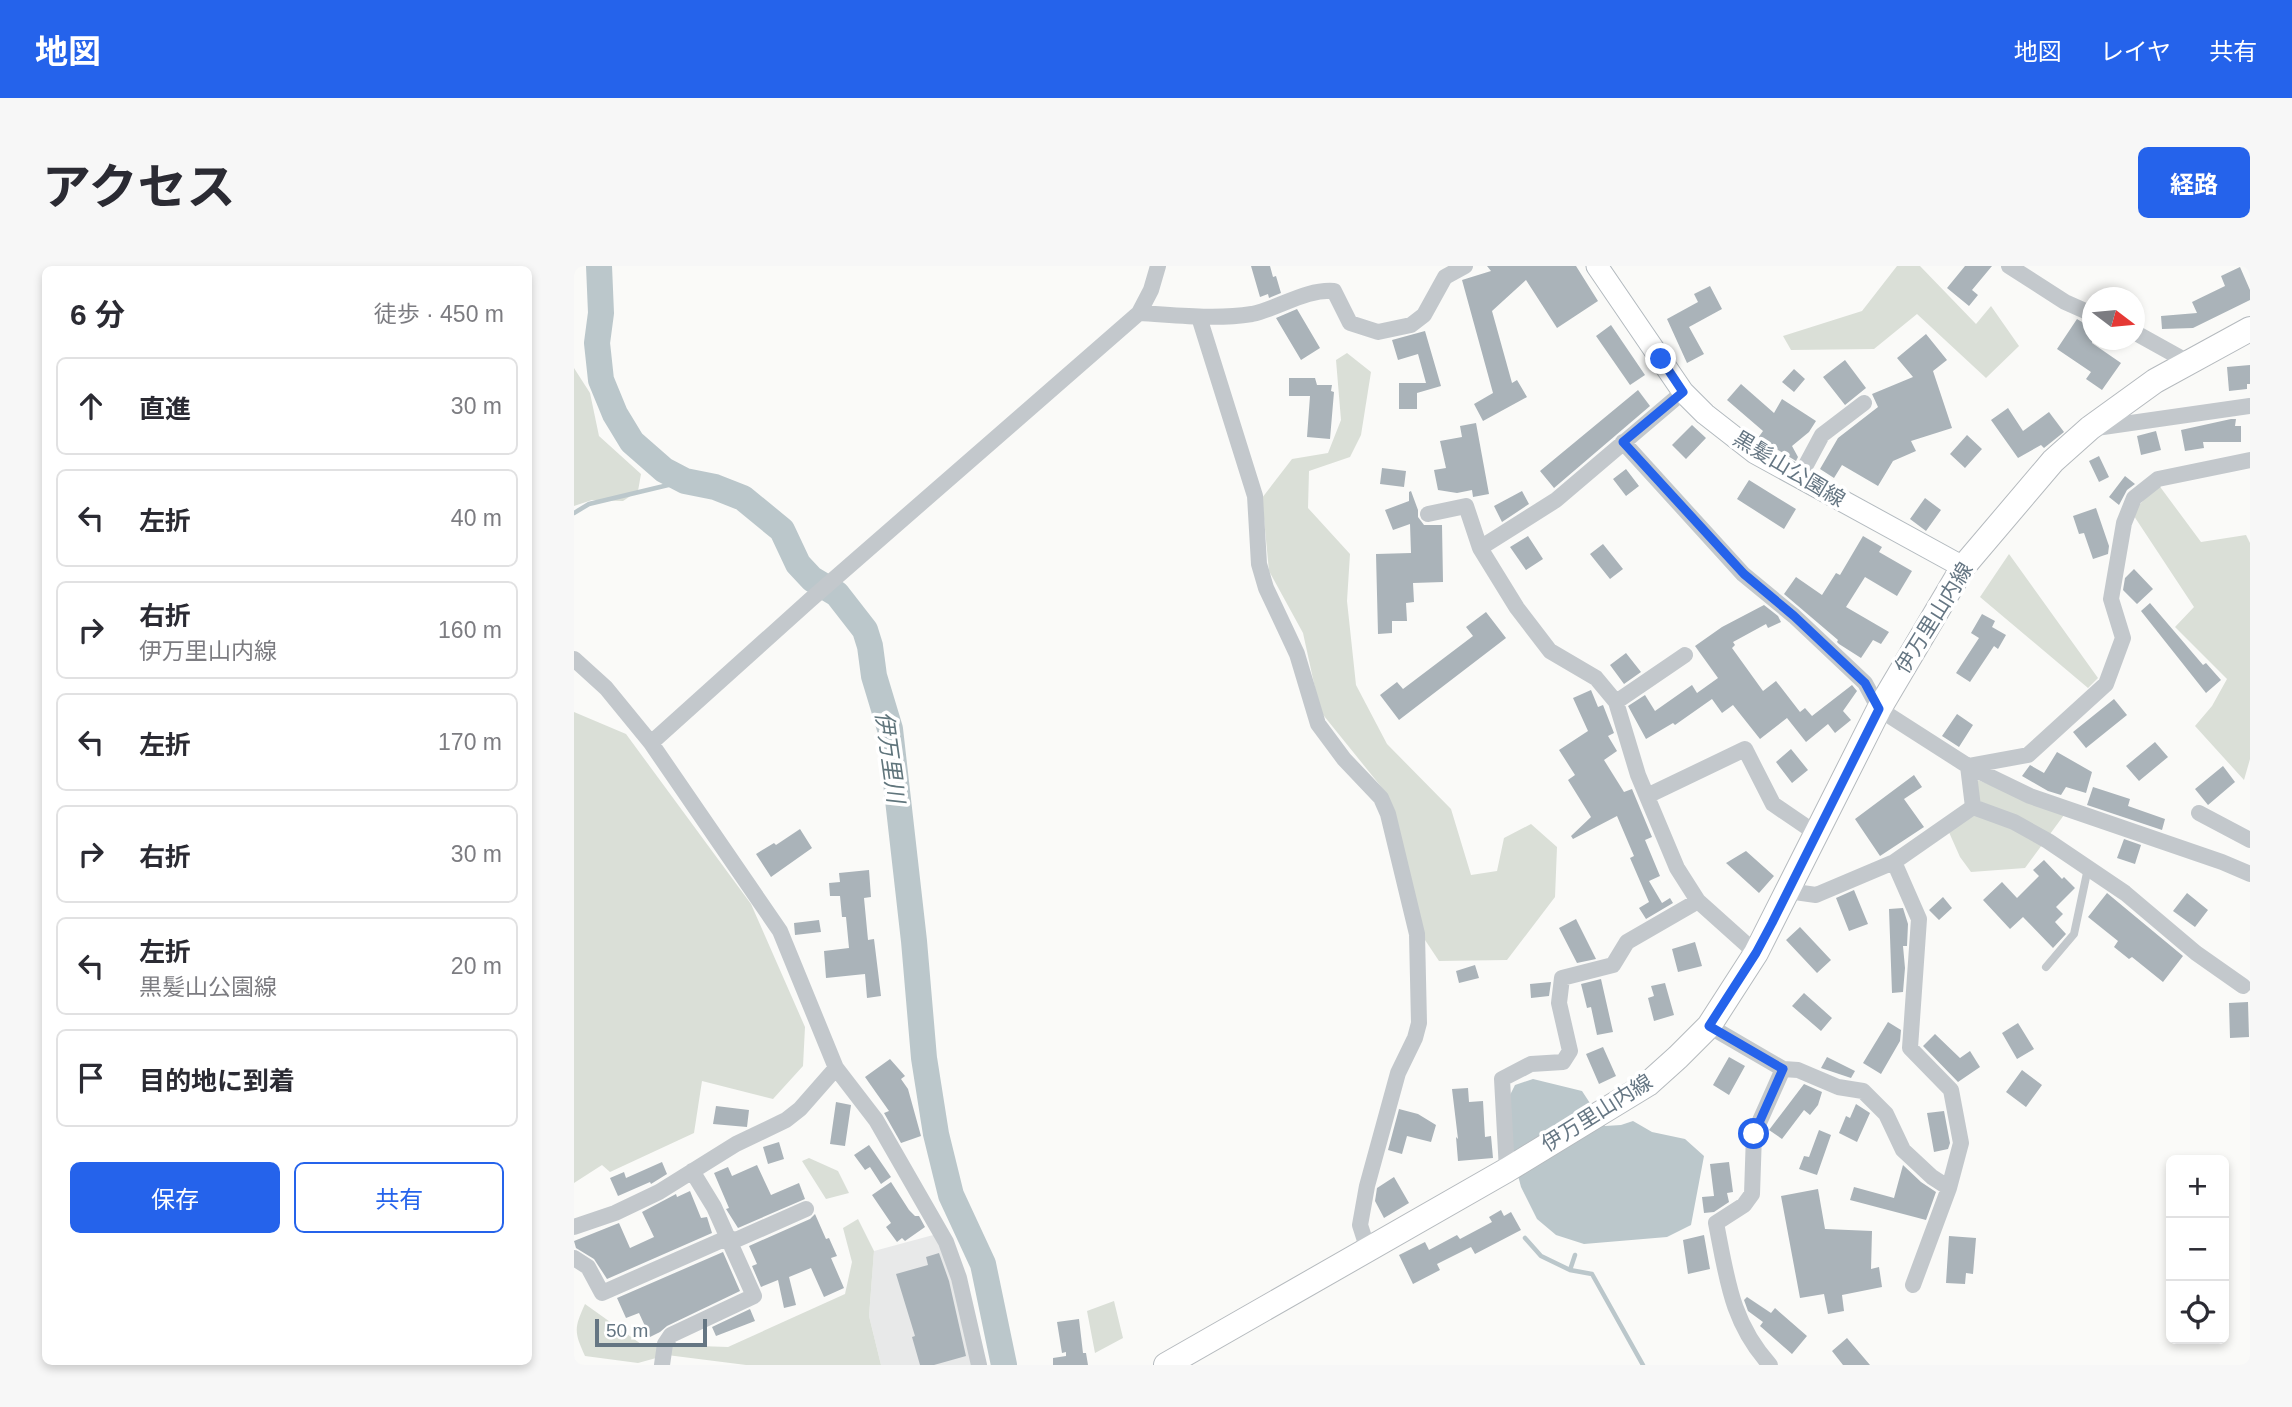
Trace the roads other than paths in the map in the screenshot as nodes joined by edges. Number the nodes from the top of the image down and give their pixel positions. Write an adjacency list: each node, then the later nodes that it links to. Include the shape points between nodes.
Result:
1 (1158, 266): 6 (street)
2 (1465, 266): 7 (street, via 1445,277 1424,315 1411,326 1378,332 1350,323 1334,291 1319,290 1253,313)
3 (1597, 266): 11 (main road, 黒髪山公園線)
4 (2009, 266): 5 (street)
5 (2082, 310)
6 (1139, 313): 7 (street); 25 (street)
7 (1199, 317): 49 (street, via 1255,496 1259,564 1266,588 1297,654 1318,724 1343,759 1381,798 1388,814 1417,934 1419,1023 1398,1073 1367,1186 1360,1225)
8 (2250, 329): 10 (main road, 伊万里山内線)
9 (2145, 338): 10 (street)
10 (2188, 362): 14 (main road, 伊万里山内線)
11 (1683, 392): 15 (street); 17 (main road, 黒髪山公園線, via 1755,453)
12 (1864, 403): 17 (street, via 1822,435)
13 (2250, 406): 14 (street)
14 (2090, 428): 20 (main road, 伊万里山内線, via 2053,461)
15 (1623, 442): 19 (street, via 1556,500); 24 (street, via 1744,574 1865,683)
16 (2250, 460): 26 (street, via 2158,479 2134,498 2124,523 2111,599 2123,638 2106,684 2028,755)
17 (1799, 478): 20 (main road, 黒髪山公園線)
18 (1428, 514): 19 (street, via 1466,506)
19 (1480, 548): 23 (street, via 1550,651 1597,678)
20 (1964, 567): 24 (main road, 伊万里山内線)
21 (1685, 655): 23 (street)
22 (574, 659): 25 (street, via 606,688)
23 (1616, 702): 27 (street)
24 (1879, 709): 26 (street); 30 (main road, 伊万里山内線)
25 (651, 743): 41 (street, via 780,931)
26 (1968, 766): 28 (street); 34 (street, via 2030,796)
27 (1647, 796): 30 (street, via 1745,749 1773,804); 36 (street, via 1677,868)
28 (1973, 807): 32 (street); 33 (street, via 2014,822)
29 (2199, 813): 31 (street)
30 (1817, 834): 35 (main road, 伊万里山内線)
31 (2250, 840)
32 (1894, 862): 35 (street, via 1816,895); 45 (street, via 1919,919 1910,1048 1951,1090 1961,1143)
33 (2088, 869): 38 (lane, via 2074,934); 39 (street)
34 (2250, 874)
35 (1788, 891): 37 (main road, 伊万里山内線)
36 (1698, 901): 37 (street); 43 (street, via 1627,942 1613,965 1562,978 1559,1003 1570,1051 1563,1062 1531,1064 1502,1079)
37 (1756, 953): 40 (main road, 伊万里山内線)
38 (2046, 967)
39 (2243, 986)
40 (1709, 1026): 42 (street); 43 (main road, 伊万里山内線, via 1648,1084)
41 (836, 1068): 44 (street, via 786,1120); 53 (street, via 876,1120 946,1242)
42 (1783, 1069): 45 (street, via 1863,1091 1886,1114 1903,1150); 55 (street, via 1754,1134 1752,1194 1744,1206 1716,1223 1739,1320)
43 (1507, 1170): 49 (main road, 伊万里山内線)
44 (692, 1171): 47 (street, via 648,1198); 48 (street)
45 (1949, 1188): 51 (street)
46 (806, 1209): 48 (street)
47 (574, 1227)
48 (729, 1240): 50 (street, via 602,1293 588,1267); 52 (street, via 754,1296 671,1335)
49 (1368, 1250): 54 (main road, 伊万里山内線)
50 (574, 1258)
51 (1913, 1285)
52 (662, 1365)
53 (979, 1365)
54 (1167, 1365)
55 (1770, 1365)

